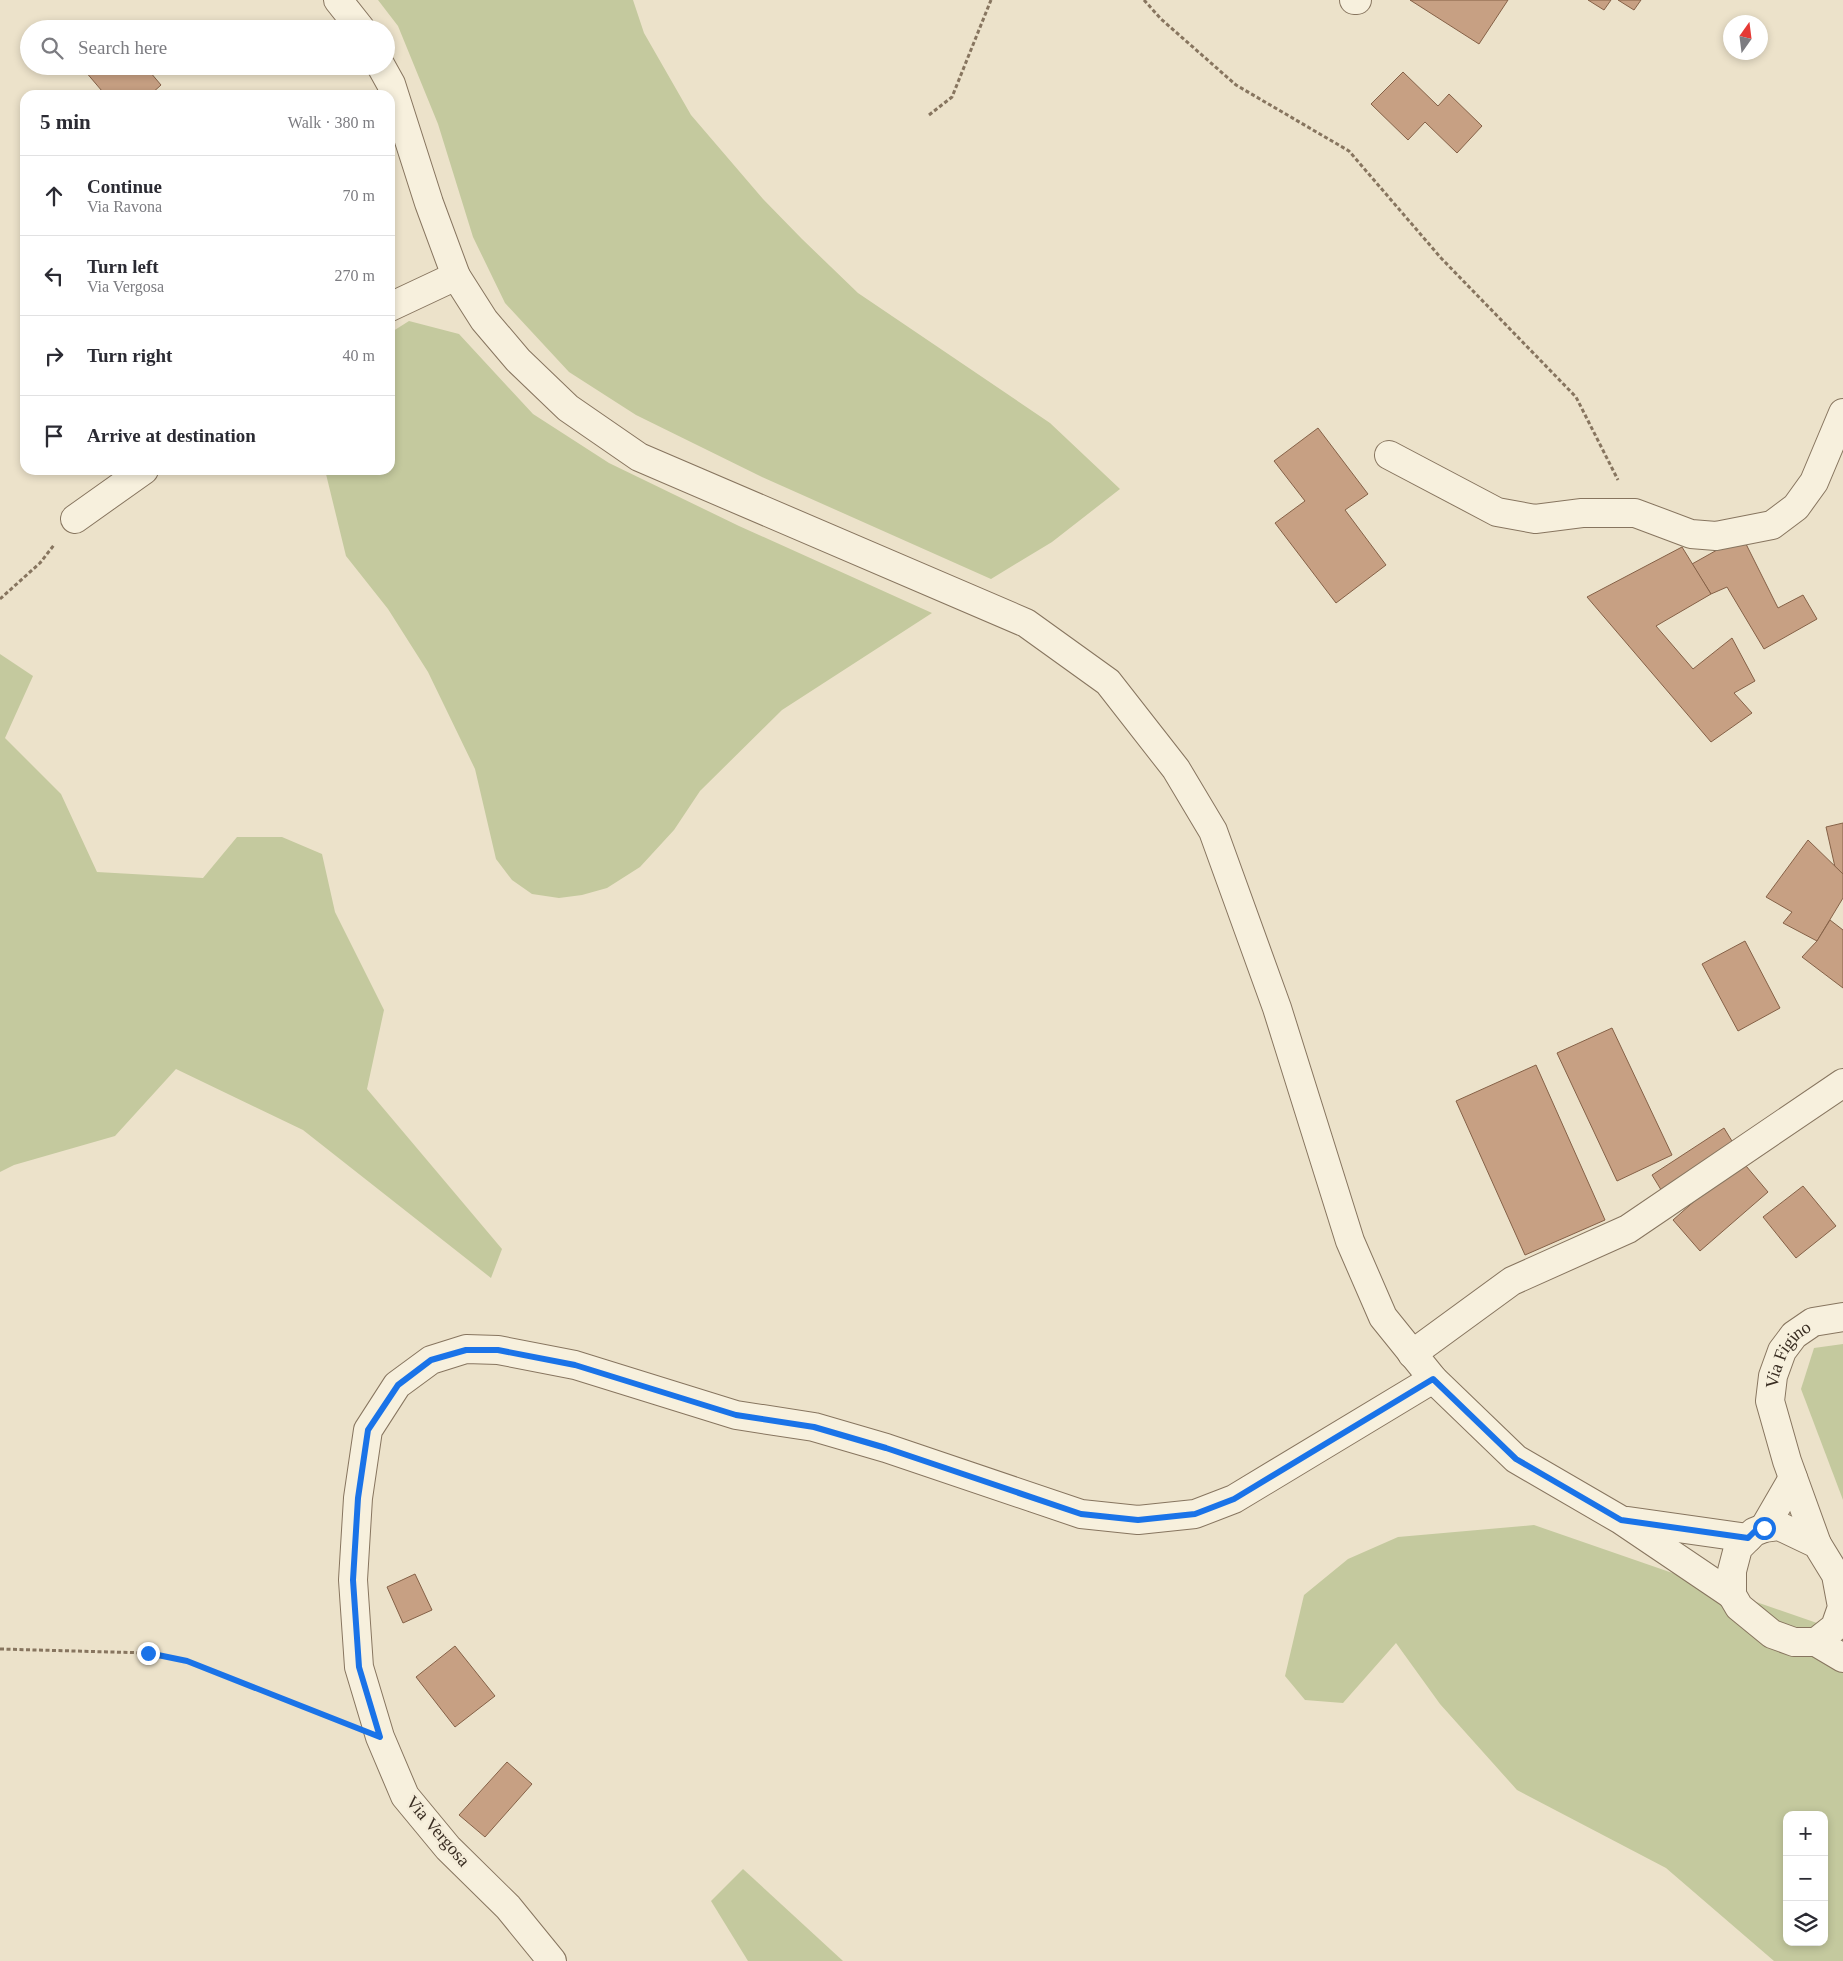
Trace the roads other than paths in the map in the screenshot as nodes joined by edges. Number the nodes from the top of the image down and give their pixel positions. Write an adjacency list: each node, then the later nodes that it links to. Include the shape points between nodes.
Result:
1 (338, 0): 2 (street)
2 (354, 20)
3 (386, 75): 4 (street)
4 (393, 90)
5 (395, 97): 6 (street)
6 (456, 276): 7 (street); 14 (street, via 484,320 518,360 568,408 639,456 1026,624 1108,682 1176,769 1213,831 1277,1008 1350,1241 1382,1317)
7 (395, 305)
8 (1843, 413): 9 (street, via 1814,482 1796,507 1772,524 1716,536 1691,534 1635,513 1582,513 1535,519 1497,512)
9 (1388, 455)
10 (137, 475): 11 (street)
11 (75, 519)
12 (1843, 1083): 14 (street, via 1628,1229 1512,1281)
13 (1843, 1317): 16 (street, Via Figino, via 1813,1322 1794,1335 1782,1351 1773,1376 1770,1401)
14 (1412, 1354): 15 (street)
15 (1433, 1379): 17 (street, via 1516,1459); 24 (street, Via Vergosa, via 1234,1499 1195,1514 1138,1520 1081,1514 886,1448 814,1427 736,1415 575,1365 498,1350 466,1350 431,1360 398,1385 368,1430 358,1498 353,1580 359,1667 380,1737 406,1796 448,1848 508,1907)
16 (1793, 1478): 18 (street); 19 (street, Via Figino)
17 (1621, 1520): 18 (street); 20 (street)
18 (1756, 1533): 19 (street, via 1779,1526); 20 (street, via 1738,1548 1732,1571)
19 (1817, 1544): 21 (street, via 1836,1575)
20 (1732, 1595): 22 (street, via 1739,1607 1772,1634 1794,1642)
21 (1842, 1608): 22 (street, via 1835,1627)
22 (1816, 1642): 23 (street)
23 (1843, 1658)
24 (552, 1961)

